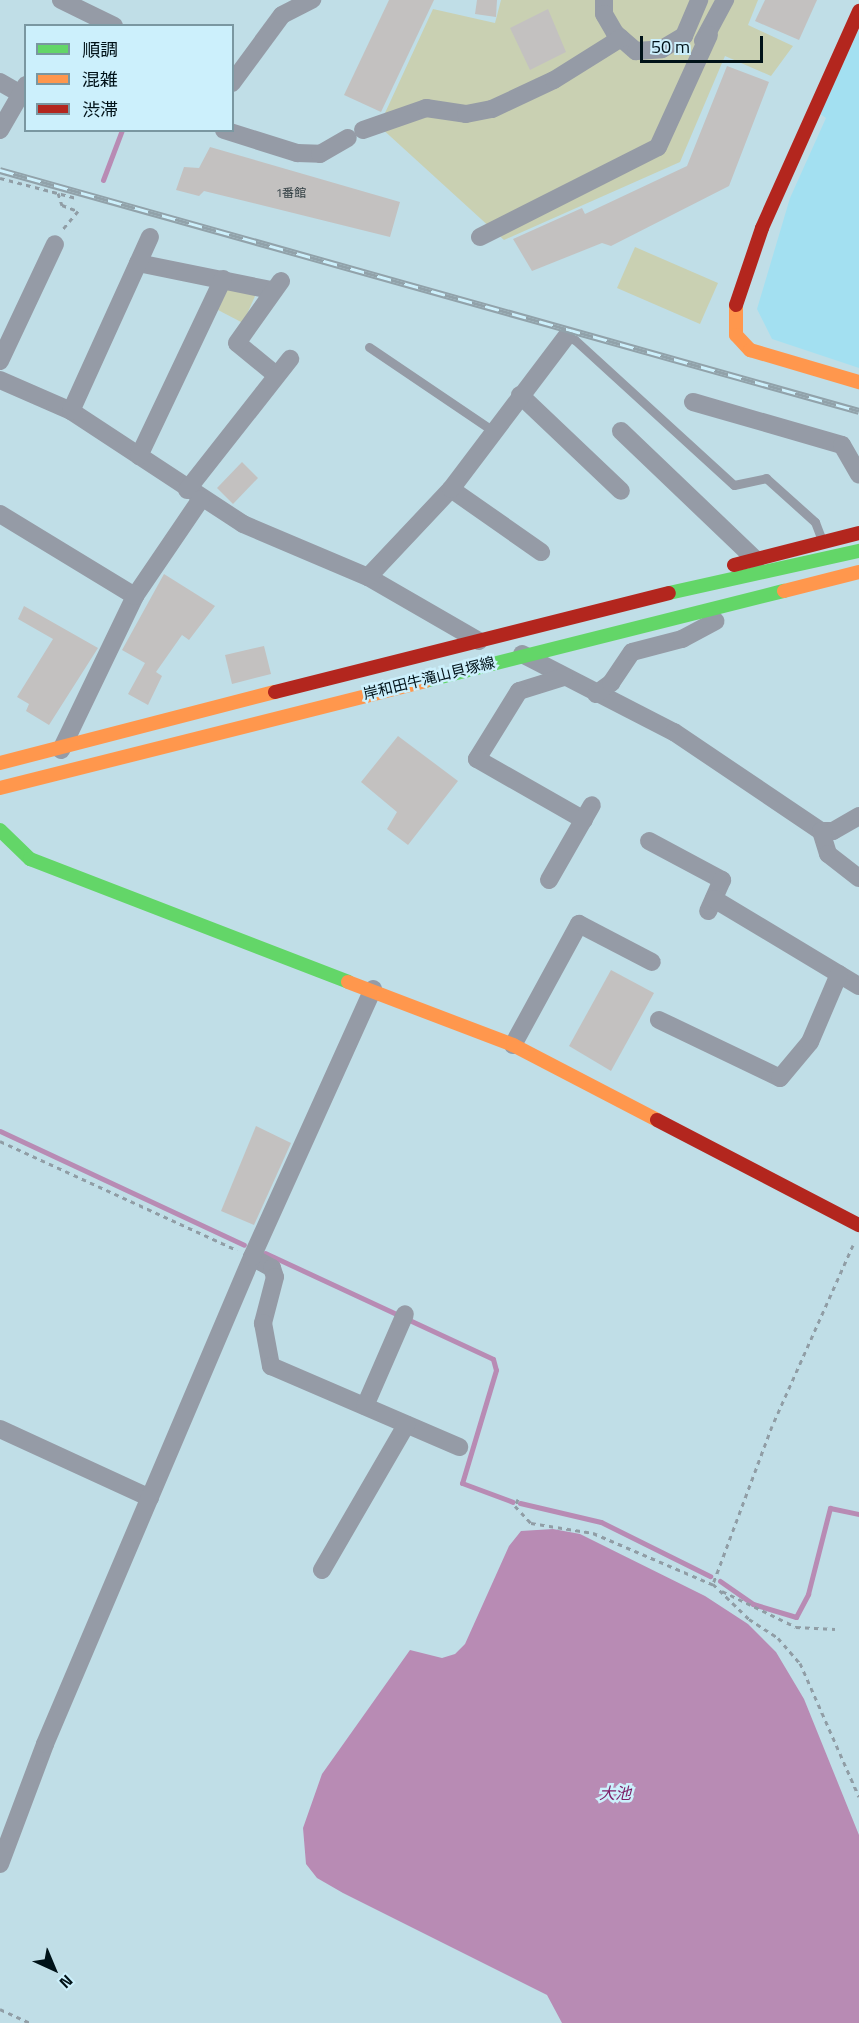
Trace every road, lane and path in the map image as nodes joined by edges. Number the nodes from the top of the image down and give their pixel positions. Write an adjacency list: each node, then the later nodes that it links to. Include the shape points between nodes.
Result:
1 (61, 0): 7 (street)
2 (312, 0): 12 (street, via 282,15)
3 (604, 0): 10 (street, via 604,14)
4 (699, 0): 8 (street)
5 (725, 0): 9 (street)
6 (859, 11): 29 (street, via 762,228 732,318 736,335 750,350)
7 (110, 24)
8 (685, 32): 9 (street, via 706,42); 10 (street, via 662,49 636,51)
9 (709, 35): 20 (street, via 658,147)
10 (621, 38): 15 (street, via 554,80 492,109 466,114 426,108 355,134 320,154 297,153)
11 (0, 82): 13 (street)
12 (234, 82)
13 (23, 90): 14 (street)
14 (0, 130)
15 (230, 132)
16 (0, 178): 17 (path)
17 (58, 193): 18 (path); 21 (path, via 62,205 78,211)
18 (76, 198)
19 (150, 237): 22 (street)
20 (480, 237)
21 (55, 244): 27 (street)
22 (138, 263): 23 (street); 33 (street)
23 (223, 279): 28 (street, via 276,285 237,343); 36 (street)
24 (566, 337): 31 (street); 43 (lane, via 575,340 734,485 766,478 815,522)
25 (369, 347): 34 (lane)
26 (290, 359): 28 (street)
27 (0, 361)
28 (276, 375): 40 (street)
29 (859, 382)
30 (2, 384): 33 (street)
31 (520, 395): 34 (street); 39 (street)
32 (693, 402): 37 (street, via 842,445)
33 (71, 411): 36 (street)
34 (493, 431): 38 (street)
35 (621, 431): 46 (street)
36 (139, 456): 40 (street)
37 (859, 474)
38 (451, 489): 45 (street); 48 (street)
39 (621, 491)
40 (194, 494): 48 (street, via 243,524); 50 (street)
41 (0, 514): 50 (street)
42 (859, 533): 43 (street)
43 (823, 542): 46 (street)
44 (859, 551): 52 (street, 岸和田牛滝山貝塚線)
45 (541, 552)
46 (756, 560): 52 (street)
47 (859, 572): 54 (street, 岸和田牛滝山貝塚線)
48 (368, 577): 53 (street)
49 (859, 587): 51 (street)
50 (135, 596): 59 (street)
51 (716, 621): 55 (street); 57 (street, via 682,639 632,652 611,683)
52 (515, 631): 53 (street, 岸和田牛滝山貝塚線)
53 (476, 640): 54 (street); 59 (street, 岸和田牛滝山貝塚線)
54 (525, 655): 55 (street); 58 (street, 岸和田牛滝山貝塚線)
55 (544, 666): 56 (street); 58 (street, via 367,707)
56 (564, 677): 57 (street); 68 (street, via 519,691 477,759 588,812)
57 (596, 694): 64 (street, via 674,732)
58 (315, 708): 61 (street, 岸和田牛滝山貝塚線)
59 (62, 747): 60 (street, 岸和田牛滝山貝塚線); 61 (street)
60 (2, 762): 62 (street)
61 (48, 776): 62 (street, 岸和田牛滝山貝塚線)
62 (0, 787)
63 (859, 816): 64 (street, via 833,831)
64 (821, 831): 67 (street, via 828,854)
65 (3, 840): 72 (street, via 30,859)
66 (649, 841): 70 (street, via 722,880 711,905)
67 (859, 878)
68 (549, 880)
69 (652, 962): 74 (street, via 579,924)
70 (838, 974): 71 (street); 73 (street, via 810,1042 780,1078)
71 (859, 986)
72 (373, 989): 74 (street); 78 (street)
73 (659, 1020)
74 (513, 1045): 76 (street)
75 (0, 1141): 78 (path)
76 (859, 1225)
77 (859, 1233): 87 (path, via 772,1426)
78 (252, 1257): 80 (street, via 275,1277 263,1323 271,1366); 84 (street)
79 (403, 1319): 80 (street)
80 (365, 1406): 81 (street)
81 (406, 1425): 83 (street); 86 (street)
82 (0, 1429): 84 (street)
83 (459, 1447)
84 (150, 1498): 90 (street)
85 (518, 1499): 87 (path, via 515,1506 531,1523 593,1533 655,1564)
86 (322, 1570)
87 (713, 1584): 88 (path, via 747,1606 796,1627); 89 (path, via 749,1619 778,1638 800,1663)
88 (835, 1629)
89 (859, 1797)
90 (0, 1864)
91 (0, 2009): 92 (path)
92 (30, 2023)

